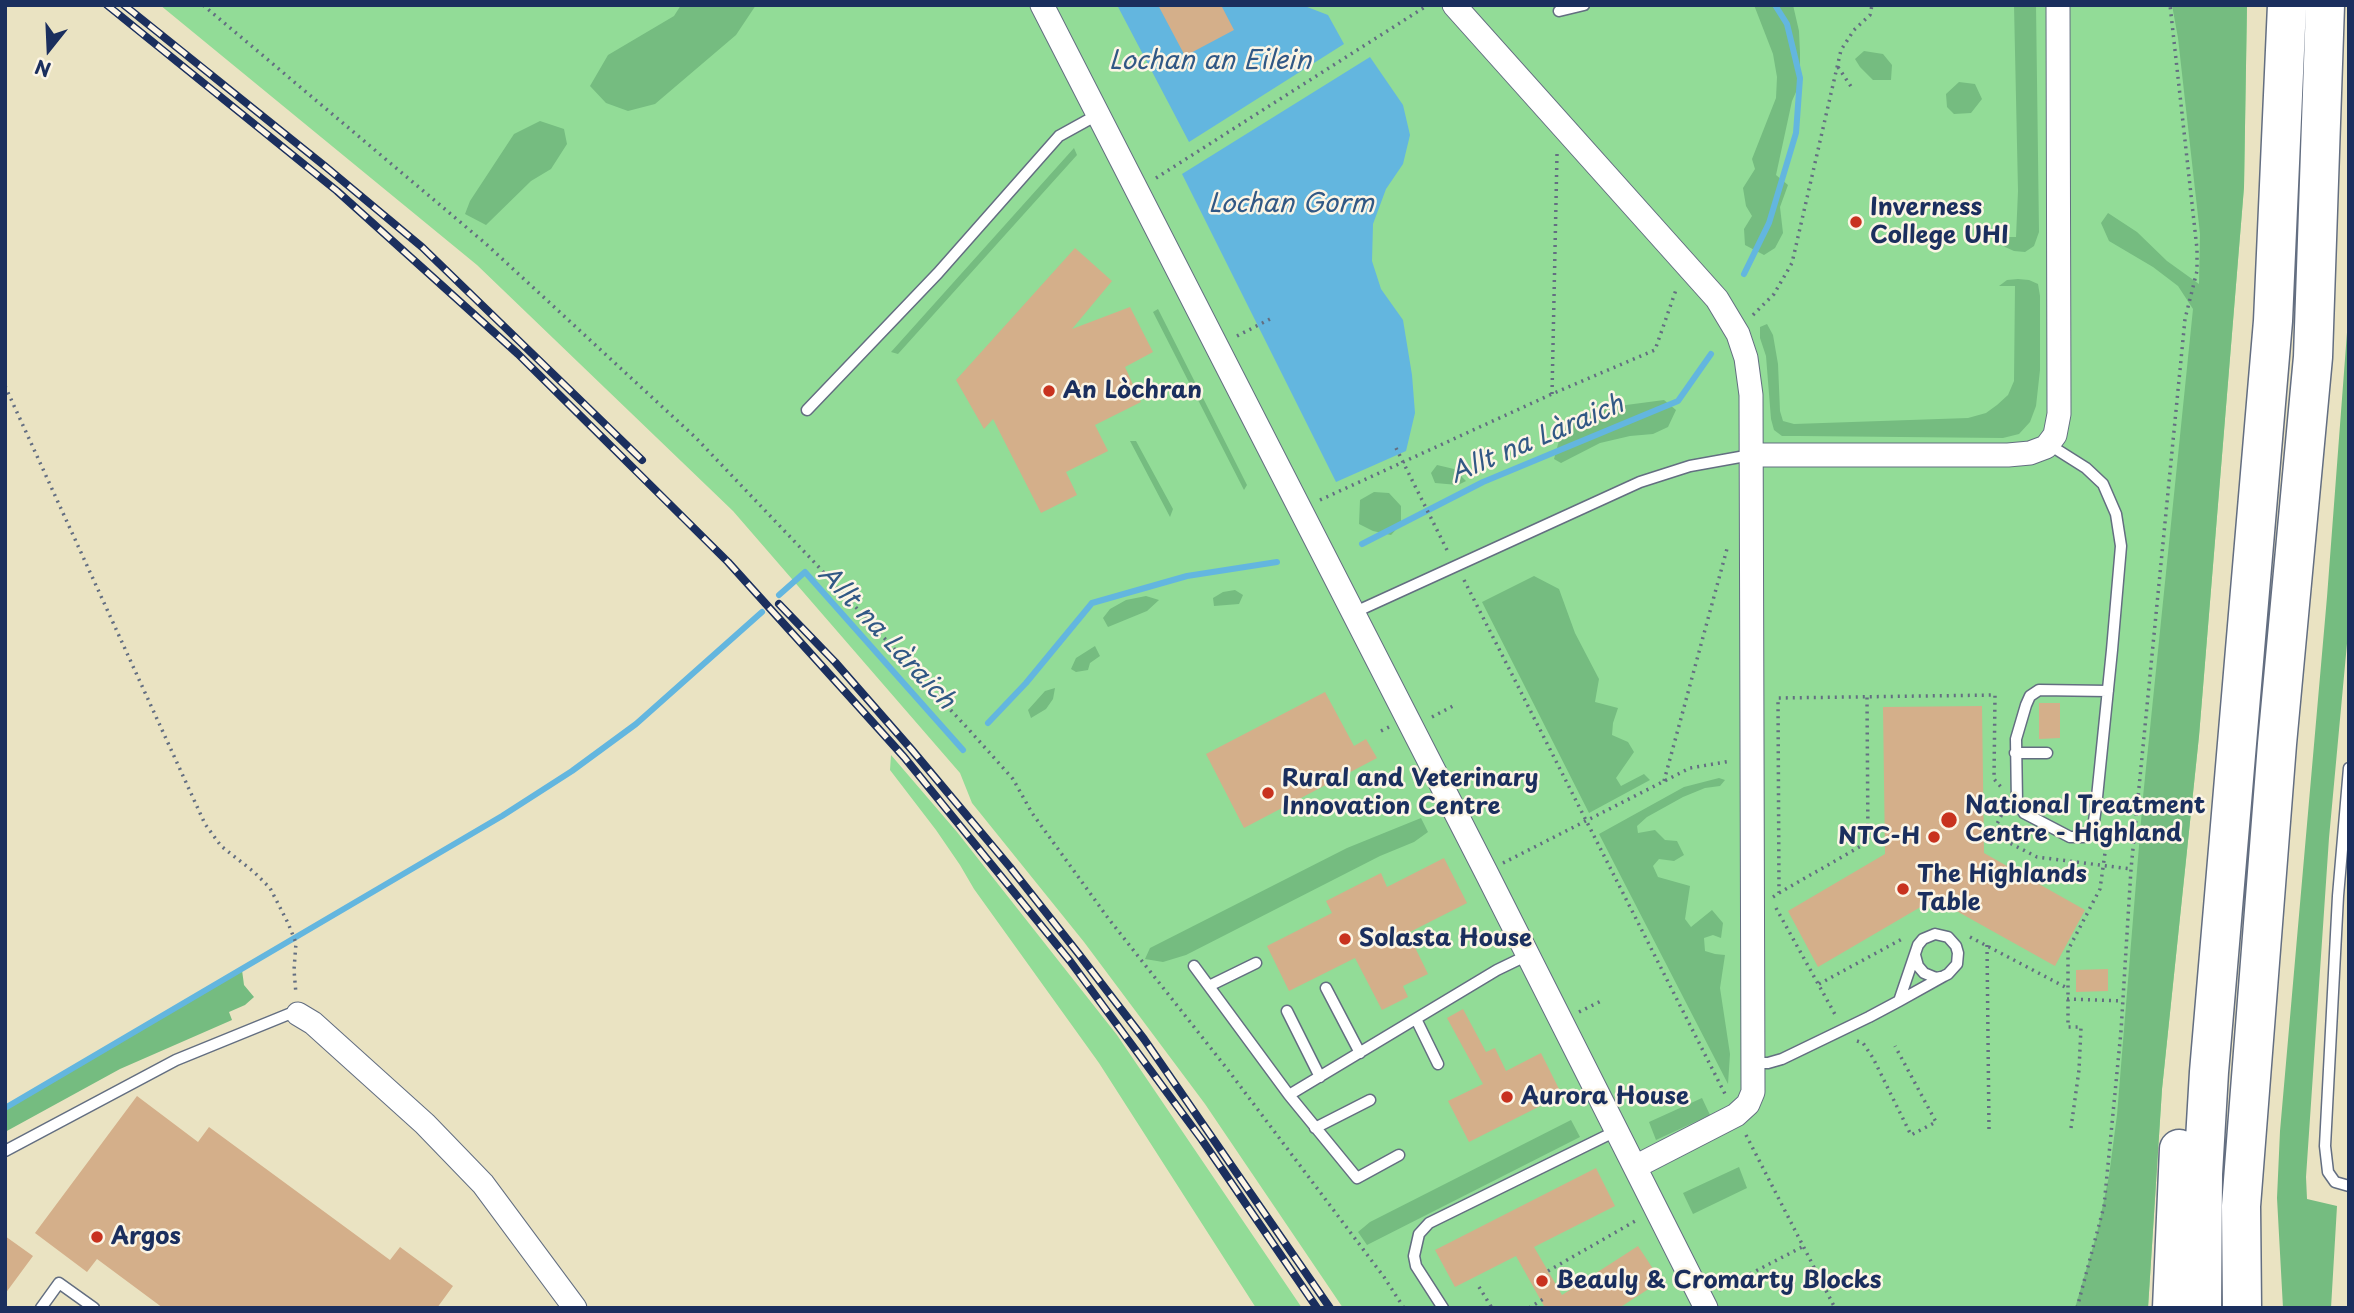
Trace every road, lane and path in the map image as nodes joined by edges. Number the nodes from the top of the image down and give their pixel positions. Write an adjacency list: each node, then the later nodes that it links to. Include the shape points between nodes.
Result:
1 (203, 5): 86 (path, via 485,243 696,438 962,722 1013,779 1108,918 1228,1070)
2 (1042, 5): 14 (street)
3 (1428, 5): 16 (path)
4 (1454, 5): 15 (street)
5 (1584, 5): 11 (lane)
6 (1872, 5): 12 (path)
7 (2058, 5): 24 (street, via 2059,414)
8 (2170, 5): 55 (path, via 2197,271 2184,333 2131,869)
9 (2287, 5): 41 (highway, via 2273,321)
10 (2325, 5): 76 (highway, via 2313,356)
11 (1559, 11)
12 (1836, 65): 13 (path); 19 (path, via 1793,263 1774,294)
13 (1852, 88)
14 (1097, 115): 16 (street); 23 (lane, via 1059,136 938,273)
15 (1558, 120): 17 (street); 22 (path)
16 (1136, 190): 20 (street)
17 (1686, 262): 19 (street); 22 (path, via 1655,350)
18 (1272, 318): 20 (path)
19 (1738, 334): 26 (street, via 1751,395)
20 (1216, 346): 28 (street)
21 (5, 386): 57 (path, via 205,824 221,846 270,888 289,925 296,943 293,970)
22 (1552, 394): 27 (path)
23 (807, 410)
24 (2048, 444): 26 (street, via 2030,453 2008,455); 32 (lane, via 2097,476 2118,522 2120,567)
25 (1396, 447): 27 (path)
26 (1751, 455): 30 (lane, via 1640,482); 37 (street)
27 (1402, 463): 28 (path); 30 (path)
28 (1299, 510): 31 (street)
29 (1728, 545): 39 (path)
30 (1457, 566): 31 (lane); 40 (path)
31 (1353, 613): 43 (street)
32 (2108, 691): 35 (lane, via 2039,691 2030,696); 35 (lane, via 2095,817 2093,828 2084,837 2070,837 2024,813 2015,793)
33 (1995, 695): 34 (path)
34 (1867, 697): 44 (path, via 1868,842); 44 (path, via 1778,698)
35 (2015, 753): 36 (lane)
36 (2047, 753)
37 (1751, 761): 39 (path, via 1690,768); 62 (street)
38 (2349, 768): 75 (lane, via 2325,1146 2328,1172 2335,1182)
39 (1664, 781): 40 (path)
40 (1585, 820): 43 (path); 67 (path)
41 (2230, 834): 92 (highway, via 2196,946 2182,1103); 93 (highway, via 2209,1072)
42 (2105, 853): 53 (path, via 2100,889 2068,950)
43 (1486, 872): 47 (street)
44 (1779, 893): 59 (path, via 1770,898)
45 (1987, 946): 71 (path)
46 (1915, 954): 50 (lane, via 1924,974); 50 (lane, via 1929,936 1948,937 1956,946 1958,960); 54 (lane)
47 (1528, 955): 58 (lane); 70 (street)
48 (1256, 963): 51 (lane)
49 (1194, 966): 51 (lane)
50 (1944, 976): 54 (lane)
51 (1209, 986): 65 (lane)
52 (1326, 988): 61 (lane)
53 (2067, 999): 55 (path); 69 (path, via 2068,1027 2081,1027)
54 (1899, 1001): 59 (lane)
55 (2123, 1001): 91 (path, via 2104,1206)
56 (1287, 1011): 64 (lane)
57 (298, 1014): 72 (lane, via 176,1060); 85 (street, via 425,1124 482,1184)
58 (1416, 1019): 61 (lane); 63 (lane)
59 (1843, 1029): 60 (path, via 1850,1042 1863,1043 1911,1135 1937,1122); 62 (lane, via 1782,1059)
60 (1895, 1046)
61 (1360, 1053): 64 (lane)
62 (1752, 1063): 67 (street, via 1753,1092)
63 (1438, 1064)
64 (1320, 1077): 65 (lane)
65 (1289, 1095): 68 (lane)
66 (1370, 1101): 68 (lane)
67 (1736, 1115): 74 (street); 78 (path)
68 (1315, 1128): 73 (lane, via 1357,1178)
69 (2071, 1128)
70 (1616, 1130): 74 (street); 87 (lane, via 1429,1223 1419,1234 1413,1255)
71 (1989, 1130)
72 (5, 1152)
73 (1399, 1155)
74 (1634, 1167): 77 (street)
75 (2349, 1186)
76 (2241, 1206): 94 (highway); 95 (highway)
77 (1656, 1209): 79 (path); 82 (street)
78 (1804, 1246): 82 (path); 90 (path)
79 (1548, 1271)
80 (1479, 1287): 88 (path)
81 (1545, 1298): 89 (path)
82 (1704, 1303)
83 (41, 1308): 84 (lane, via 59,1283)
84 (94, 1308)
85 (575, 1308)
86 (1404, 1308)
87 (1443, 1308)
88 (1492, 1308)
89 (1529, 1308)
90 (1835, 1308)
91 (2077, 1308)
92 (2172, 1308)
93 (2202, 1308)
94 (2242, 1308)
95 (2257, 1308)

